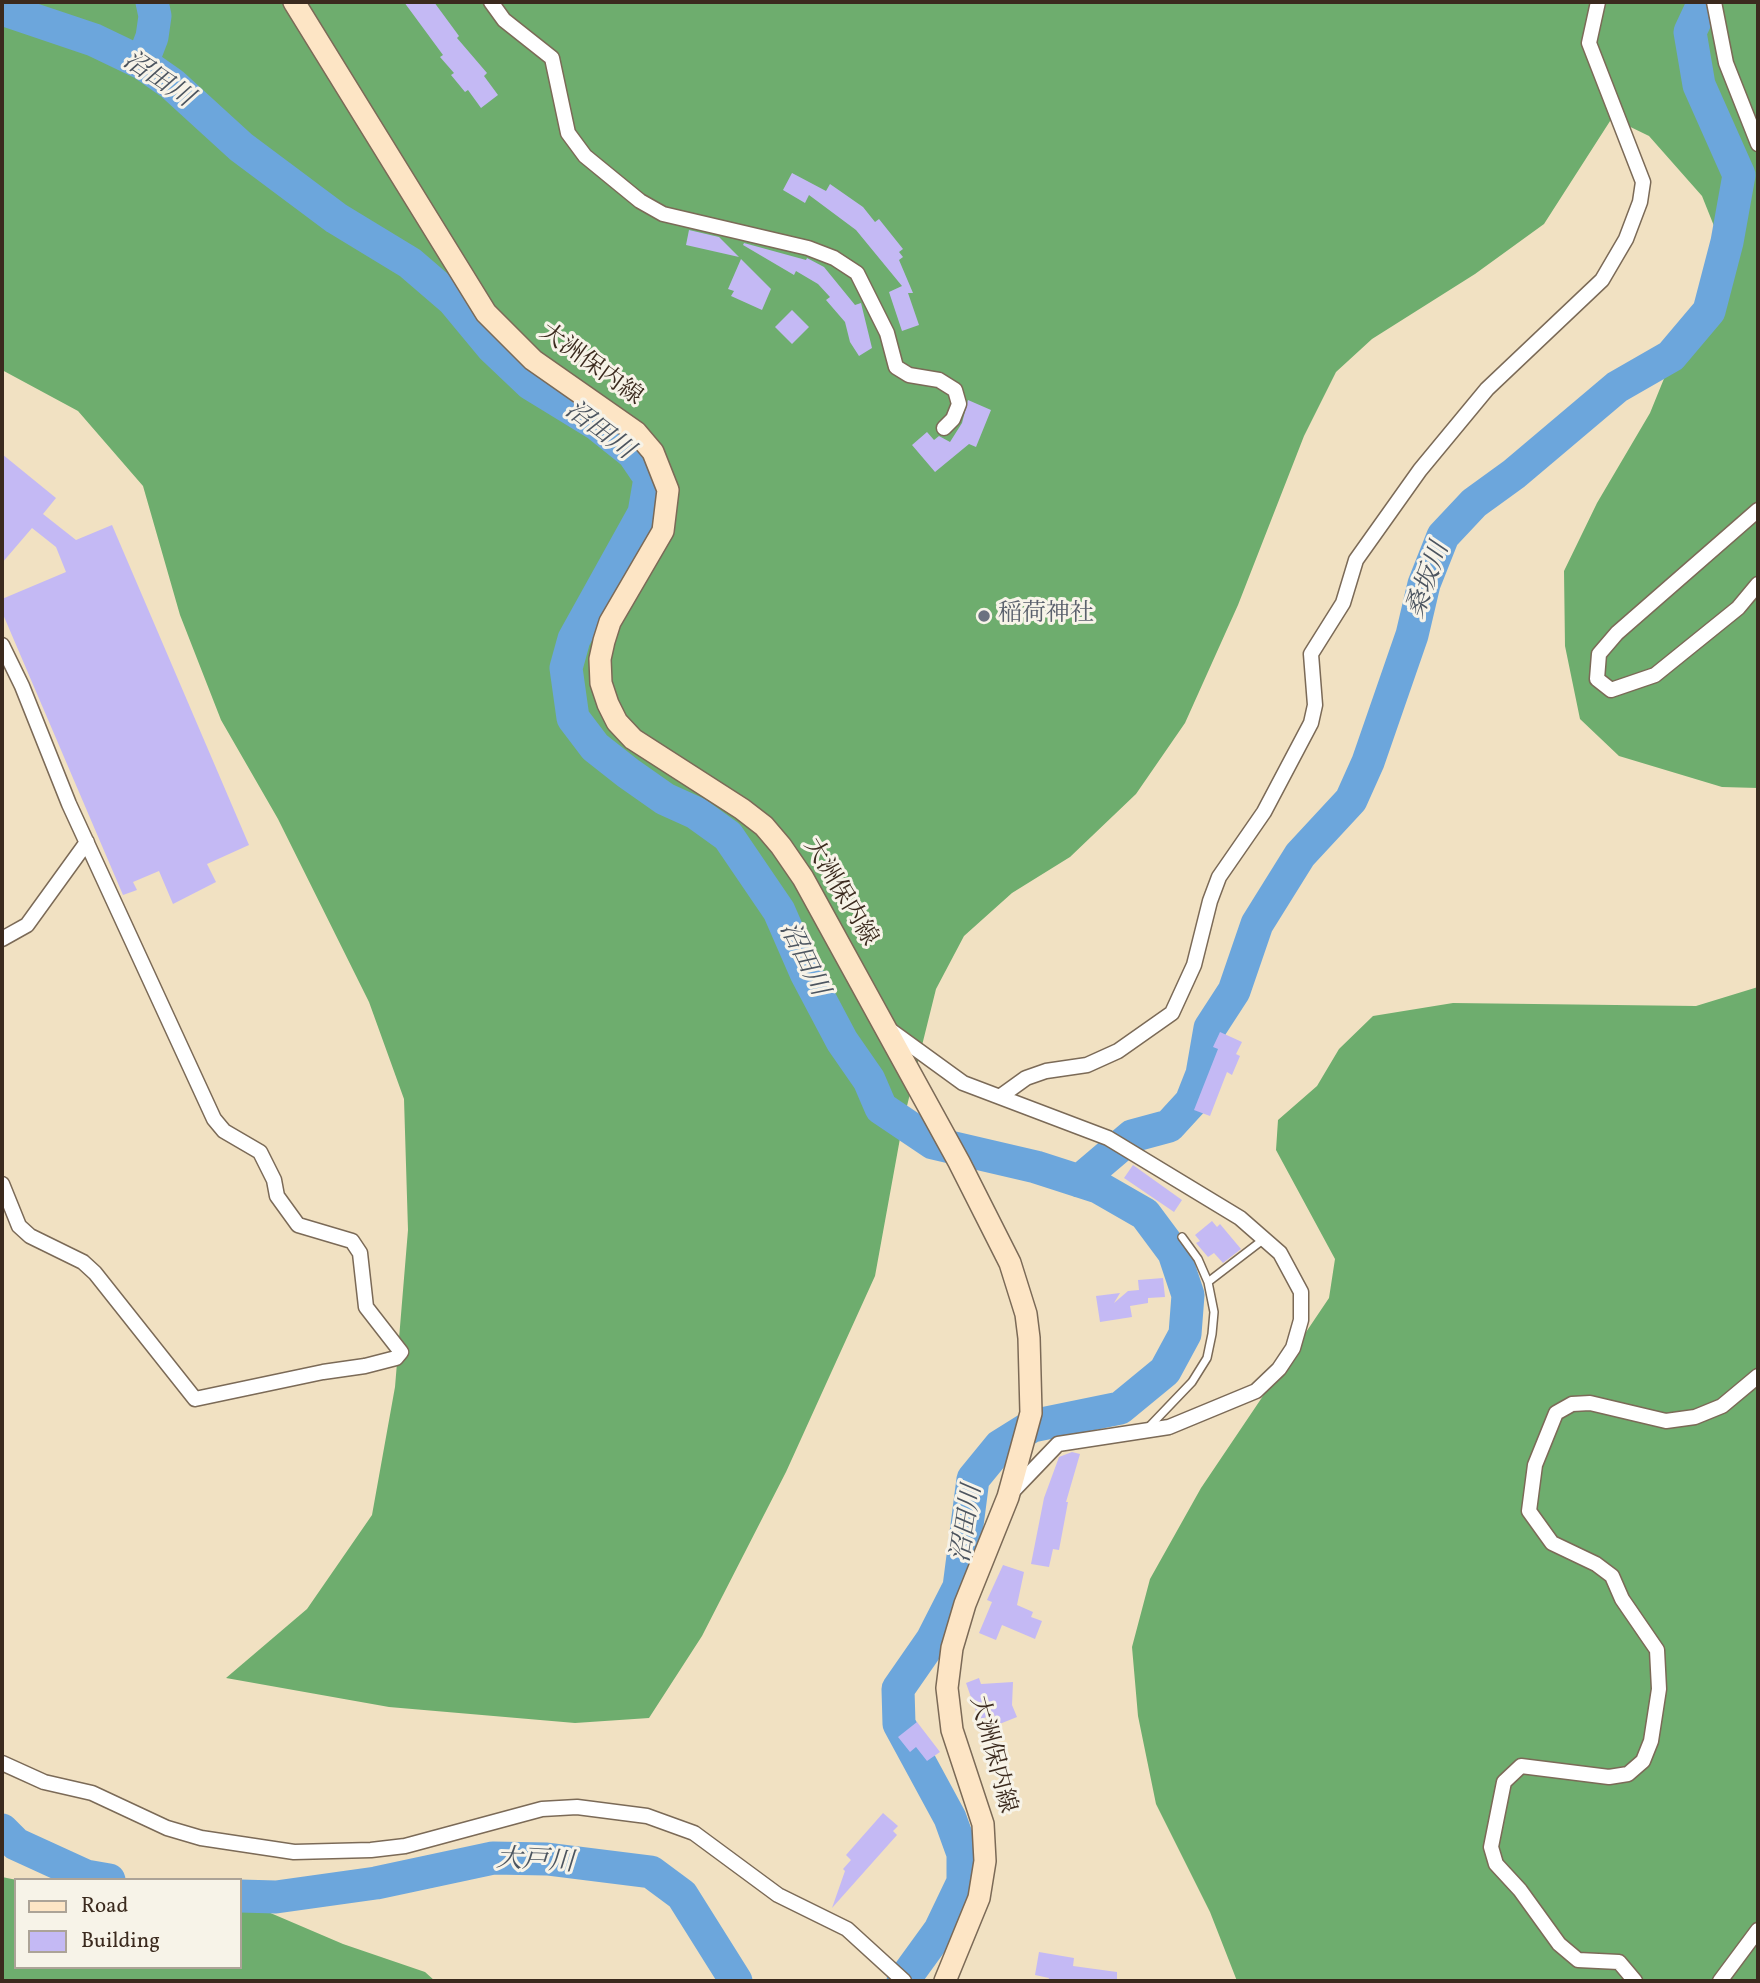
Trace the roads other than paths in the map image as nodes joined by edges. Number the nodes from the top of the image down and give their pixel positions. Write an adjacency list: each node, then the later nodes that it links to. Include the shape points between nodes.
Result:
1 (294, 2): 13 (main road, 大洲保内線, via 486,313 533,360 636,432 653,452 668,490 663,531 610,621 600,659 608,704 633,739 764,826 803,878)
2 (491, 2): 6 (street, via 504,20 552,58 568,133 585,156 640,201 663,214 808,248 857,273 887,333 896,367 909,375 939,380 955,390 959,404)
3 (1598, 2): 14 (street, via 1589,43 1643,182 1626,239 1602,279 1487,389 1420,470 1356,560 1343,603 1311,654 1315,705 1311,723 1264,812 1219,877 1194,965 1172,1013 1118,1051 1087,1065 1046,1070)
4 (1714, 2): 5 (street, via 1726,64)
5 (1758, 144)
6 (944, 428)
7 (1758, 510): 8 (street, via 1617,633 1599,654 1597,678 1611,690 1655,675 1738,608)
8 (1758, 584)
9 (2, 645): 10 (street)
10 (6, 668): 11 (street)
11 (87, 842): 12 (street, via 27,925); 15 (street, via 214,1119 224,1131 260,1152 277,1196 298,1225 352,1241 360,1253 366,1307 401,1352 396,1358 365,1366 195,1399 95,1273 19,1226)
12 (2, 939)
13 (883, 1025): 14 (street, via 963,1083); 21 (main road, 大洲保内線, via 998,1234 1026,1314 1031,1413)
14 (1001, 1096): 17 (street, via 1108,1138 1240,1218)
15 (2, 1184)
16 (1182, 1237): 18 (lane)
17 (1264, 1239): 18 (lane); 20 (street, via 1280,1253 1300,1292 1301,1320 1293,1348 1256,1391 1169,1427)
18 (1208, 1282): 20 (lane, via 1214,1312 1207,1358 1172,1406)
19 (1758, 1376): 26 (street, via 1722,1406 1695,1417 1666,1421 1590,1403 1572,1404 1556,1413 1535,1465 1530,1511 1552,1543 1612,1576 1657,1650 1659,1689 1643,1761 1628,1774 1609,1777 1521,1766 1504,1782 1491,1847 1496,1864 1559,1944 1578,1960 1619,1962)
20 (1146, 1429): 21 (street, via 1058,1444)
21 (1008, 1497): 24 (main road, 大洲保内線, via 951,1648 947,1688 952,1730 983,1824 985,1861 979,1898)
22 (2, 1763): 25 (street, via 44,1782 92,1793 201,1839 294,1852 405,1846 542,1809 577,1807 647,1816 694,1833 778,1895 847,1929)
23 (1758, 1930): 27 (street)
24 (950, 1977)
25 (905, 1981)
26 (1635, 1981)
27 (1720, 1981)

